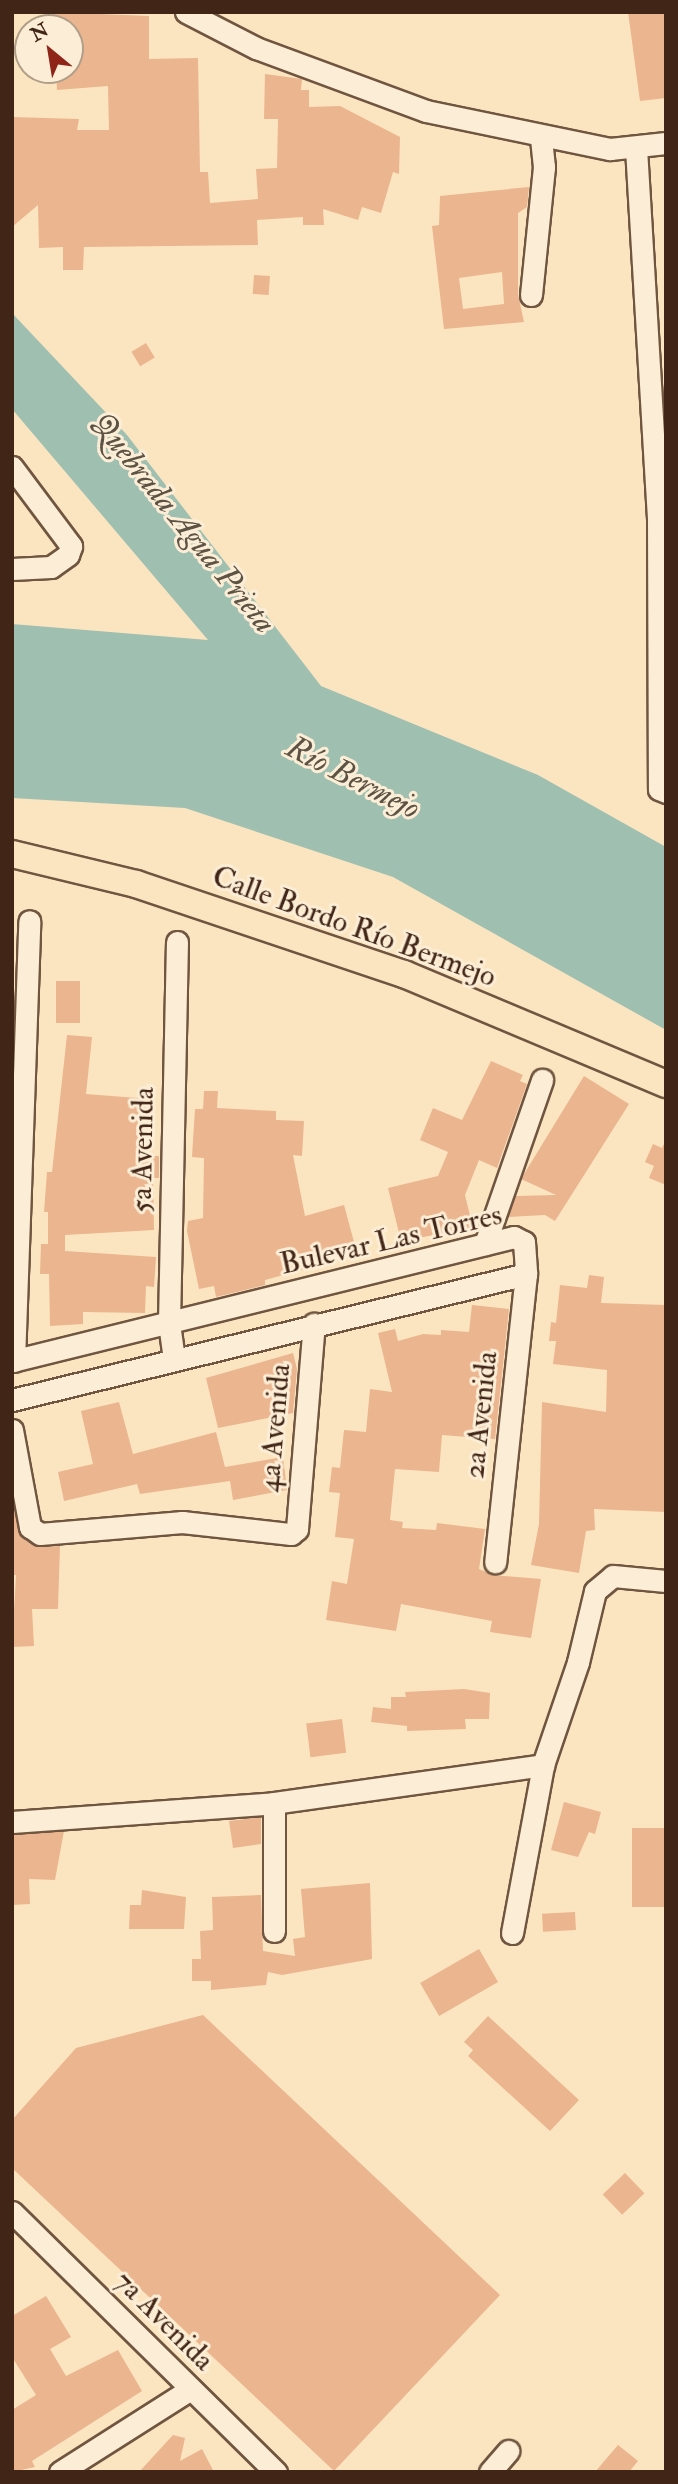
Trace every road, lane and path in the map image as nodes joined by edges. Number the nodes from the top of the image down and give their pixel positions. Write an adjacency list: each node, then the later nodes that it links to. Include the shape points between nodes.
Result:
1 (186, 12): 2 (street, via 256,48 426,111)
2 (541, 138): 4 (street, via 611,149); 5 (street, via 544,167)
3 (666, 143): 4 (street)
4 (636, 148): 8 (street, via 658,519)
5 (531, 295)
6 (12, 467): 7 (street, via 68,538 68,555 51,567)
7 (12, 569)
8 (663, 790)
9 (12, 854): 13 (main road, Calle Bordo Río Bermejo, via 136,884 404,974)
10 (29, 920): 19 (street)
11 (177, 942): 16 (street, 5a Avenida)
12 (542, 1080): 14 (street)
13 (666, 1084)
14 (485, 1244): 15 (street, Bulevar Las Torres, via 514,1237 524,1242); 16 (street, Bulevar Las Torres)
15 (526, 1274): 17 (street); 22 (street, 2a Avenida)
16 (169, 1323): 18 (street, 5a Avenida); 19 (street, Bulevar Las Torres)
17 (314, 1324): 18 (street); 21 (street, 4a Avenida, via 297,1529 291,1534 182,1522 52,1536 30,1527)
18 (174, 1359): 20 (street)
19 (13, 1361)
20 (12, 1400)
21 (12, 1430)
22 (495, 1562)
23 (666, 1581): 24 (street, via 613,1576 595,1591 578,1662)
24 (543, 1765): 25 (street); 28 (street)
25 (274, 1803): 26 (street); 27 (street)
26 (12, 1822)
27 (274, 1931)
28 (512, 1933)
29 (12, 2212): 30 (street, 7a Avenida)
30 (191, 2389): 32 (street); 33 (street, 7a Avenida)
31 (509, 2451): 34 (street)
32 (60, 2472)
33 (276, 2472)
34 (490, 2472)

